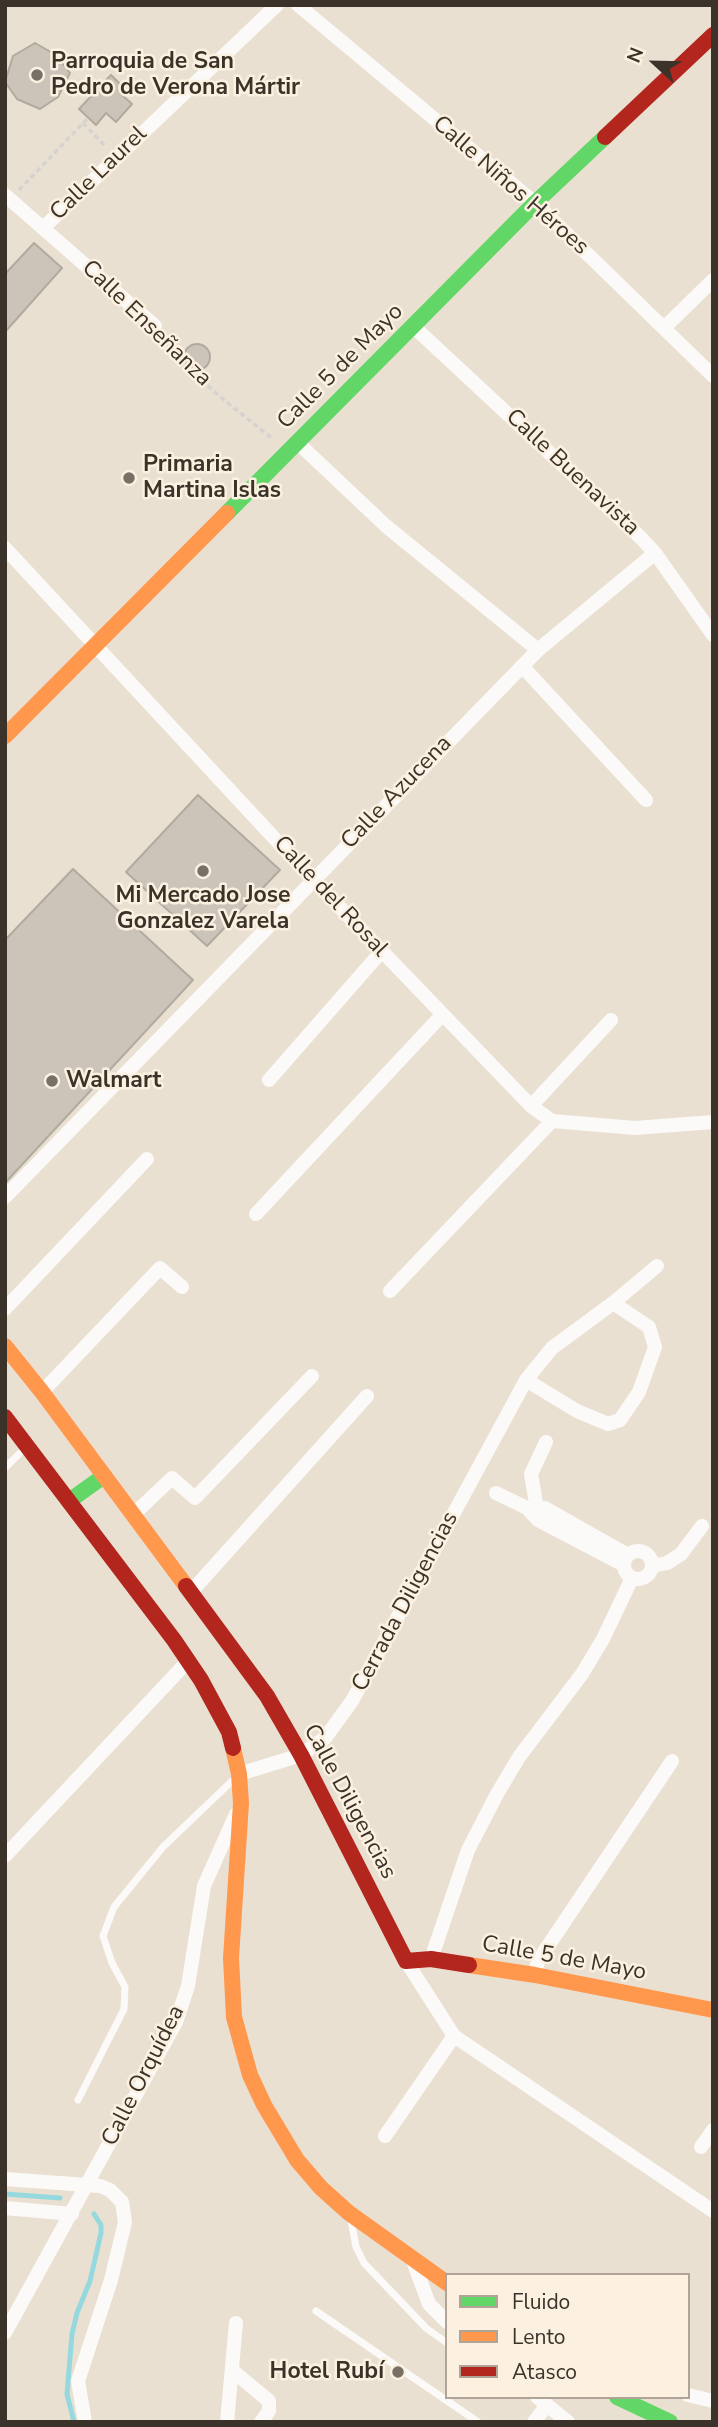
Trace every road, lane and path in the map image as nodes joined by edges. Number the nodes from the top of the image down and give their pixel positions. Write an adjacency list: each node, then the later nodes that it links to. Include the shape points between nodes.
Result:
1 (277, 5): 9 (street, Calle Laurel)
2 (298, 5): 8 (street, Calle Niños Héroes)
3 (713, 35): 8 (street, Calle 5 de Mayo)
4 (88, 118): 5 (path)
5 (83, 123): 6 (path); 7 (path)
6 (110, 151)
7 (7, 199): 9 (street, Calle Enseñanza)
8 (536, 203): 12 (street, Calle 5 de Mayo); 13 (street, Calle Niños Héroes)
9 (44, 227): 11 (street, Calle Enseñanza)
10 (713, 280): 13 (street)
11 (155, 326): 15 (path, Calle Enseñanza, via 180,361 224,400)
12 (414, 327): 15 (street, Calle 5 de Mayo); 17 (street, Calle Buenavista)
13 (664, 328): 14 (street, Calle Niños Héroes)
14 (710, 369)
15 (293, 447): 19 (street, Calle 5 de Mayo); 20 (street)
16 (5, 548): 19 (street, Calle del Rosal)
17 (655, 553): 18 (street, Calle Buenavista); 20 (street, Calle Azucena)
18 (713, 635)
19 (94, 645): 22 (street, Calle 5 de Mayo); 24 (street, Calle del Rosal)
20 (538, 650): 21 (street, Calle Azucena)
21 (522, 666): 23 (street); 24 (street, Calle Azucena)
22 (5, 736)
23 (646, 800)
24 (313, 880): 25 (street, Calle del Rosal); 33 (street, Calle Azucena)
25 (381, 952): 26 (street, Calle del Rosal); 28 (street)
26 (442, 1015): 29 (street, Calle del Rosal); 34 (street)
27 (611, 1020): 29 (street)
28 (269, 1080)
29 (531, 1106): 30 (street, Calle del Rosal)
30 (552, 1121): 31 (street, via 635,1128); 37 (street)
31 (713, 1122)
32 (147, 1159): 39 (street)
33 (5, 1197)
34 (256, 1214)
35 (657, 1266): 38 (street, Cerrada Diligencias)
36 (182, 1287): 43 (street, via 160,1268)
37 (390, 1291)
38 (613, 1303): 42 (street, Cerrada Diligencias, via 552,1348); 42 (street, via 649,1327 655,1347 639,1392 620,1420 608,1424 597,1420)
39 (5, 1309)
40 (5, 1346): 43 (street, Calle Diligencias)
41 (312, 1376): 53 (street, via 195,1498 172,1478)
42 (526, 1380): 60 (street, Cerrada Diligencias, via 352,1701 325,1738)
43 (42, 1392): 49 (street, Calle Diligencias)
44 (367, 1396): 58 (street)
45 (5, 1417): 47 (street)
46 (546, 1442): 52 (street, via 531,1474)
47 (27, 1446): 48 (lane); 51 (street)
48 (5, 1468)
49 (104, 1476): 51 (street); 53 (street, Calle Diligencias)
50 (496, 1493): 52 (street)
51 (69, 1501): 59 (street)
52 (534, 1512): 55 (street)
53 (133, 1515): 58 (street, Calle Diligencias)
54 (702, 1526): 56 (street, via 681,1553)
55 (626, 1560): 56 (street, via 633,1552 644,1552); 57 (street)
56 (652, 1566): 57 (street, via 642,1578)
57 (632, 1578): 65 (street, via 589,1662 497,1794 468,1850)
58 (191, 1592): 60 (street, Calle Diligencias, via 267,1696)
59 (188, 1661): 62 (street, via 229,1732); 64 (street)
60 (301, 1755): 62 (street, Cerrada Diligencias); 66 (street, Calle Diligencias)
61 (671, 1761): 67 (street, via 538,1961)
62 (239, 1774): 63 (street); 70 (lane, via 163,1847 114,1907 103,1936 125,1987 124,2009)
63 (241, 1803): 75 (street, Calle Orquídea, via 204,1886 182,2007); 79 (street, via 231,1958 234,2017 241,2046 278,2132 321,2188)
64 (5, 1856)
65 (431, 1959): 66 (street, Calle 5 de Mayo); 67 (street, Calle 5 de Mayo)
66 (407, 1961): 69 (street, Calle Diligencias)
67 (535, 1975): 68 (street, Calle 5 de Mayo)
68 (713, 2010)
69 (454, 2036): 72 (street); 77 (street, Calle Diligencias)
70 (78, 2100)
71 (713, 2130): 73 (street)
72 (385, 2136)
73 (701, 2147)
74 (5, 2179): 75 (street)
75 (86, 2187): 78 (street, Calle Orquídea); 92 (street, via 110,2190 122,2202 125,2222 78,2381)
76 (5, 2208): 78 (street)
77 (713, 2211)
78 (73, 2212): 85 (street, Calle Orquídea)
79 (349, 2213): 80 (street); 86 (lane, via 364,2263 426,2329)
80 (412, 2259): 81 (street); 83 (street, via 429,2304)
81 (445, 2282)
82 (316, 2311): 95 (lane)
83 (445, 2320)
84 (236, 2323): 87 (street)
85 (5, 2333)
86 (445, 2342)
87 (233, 2371): 93 (street); 94 (street, via 269,2401 269,2411)
88 (690, 2395): 91 (street)
89 (621, 2399): 98 (street)
90 (542, 2401): 96 (street); 97 (street)
91 (713, 2401)
92 (85, 2422)
93 (227, 2422)
94 (261, 2422)
95 (478, 2422)
96 (534, 2422)
97 (568, 2422)
98 (670, 2422)

